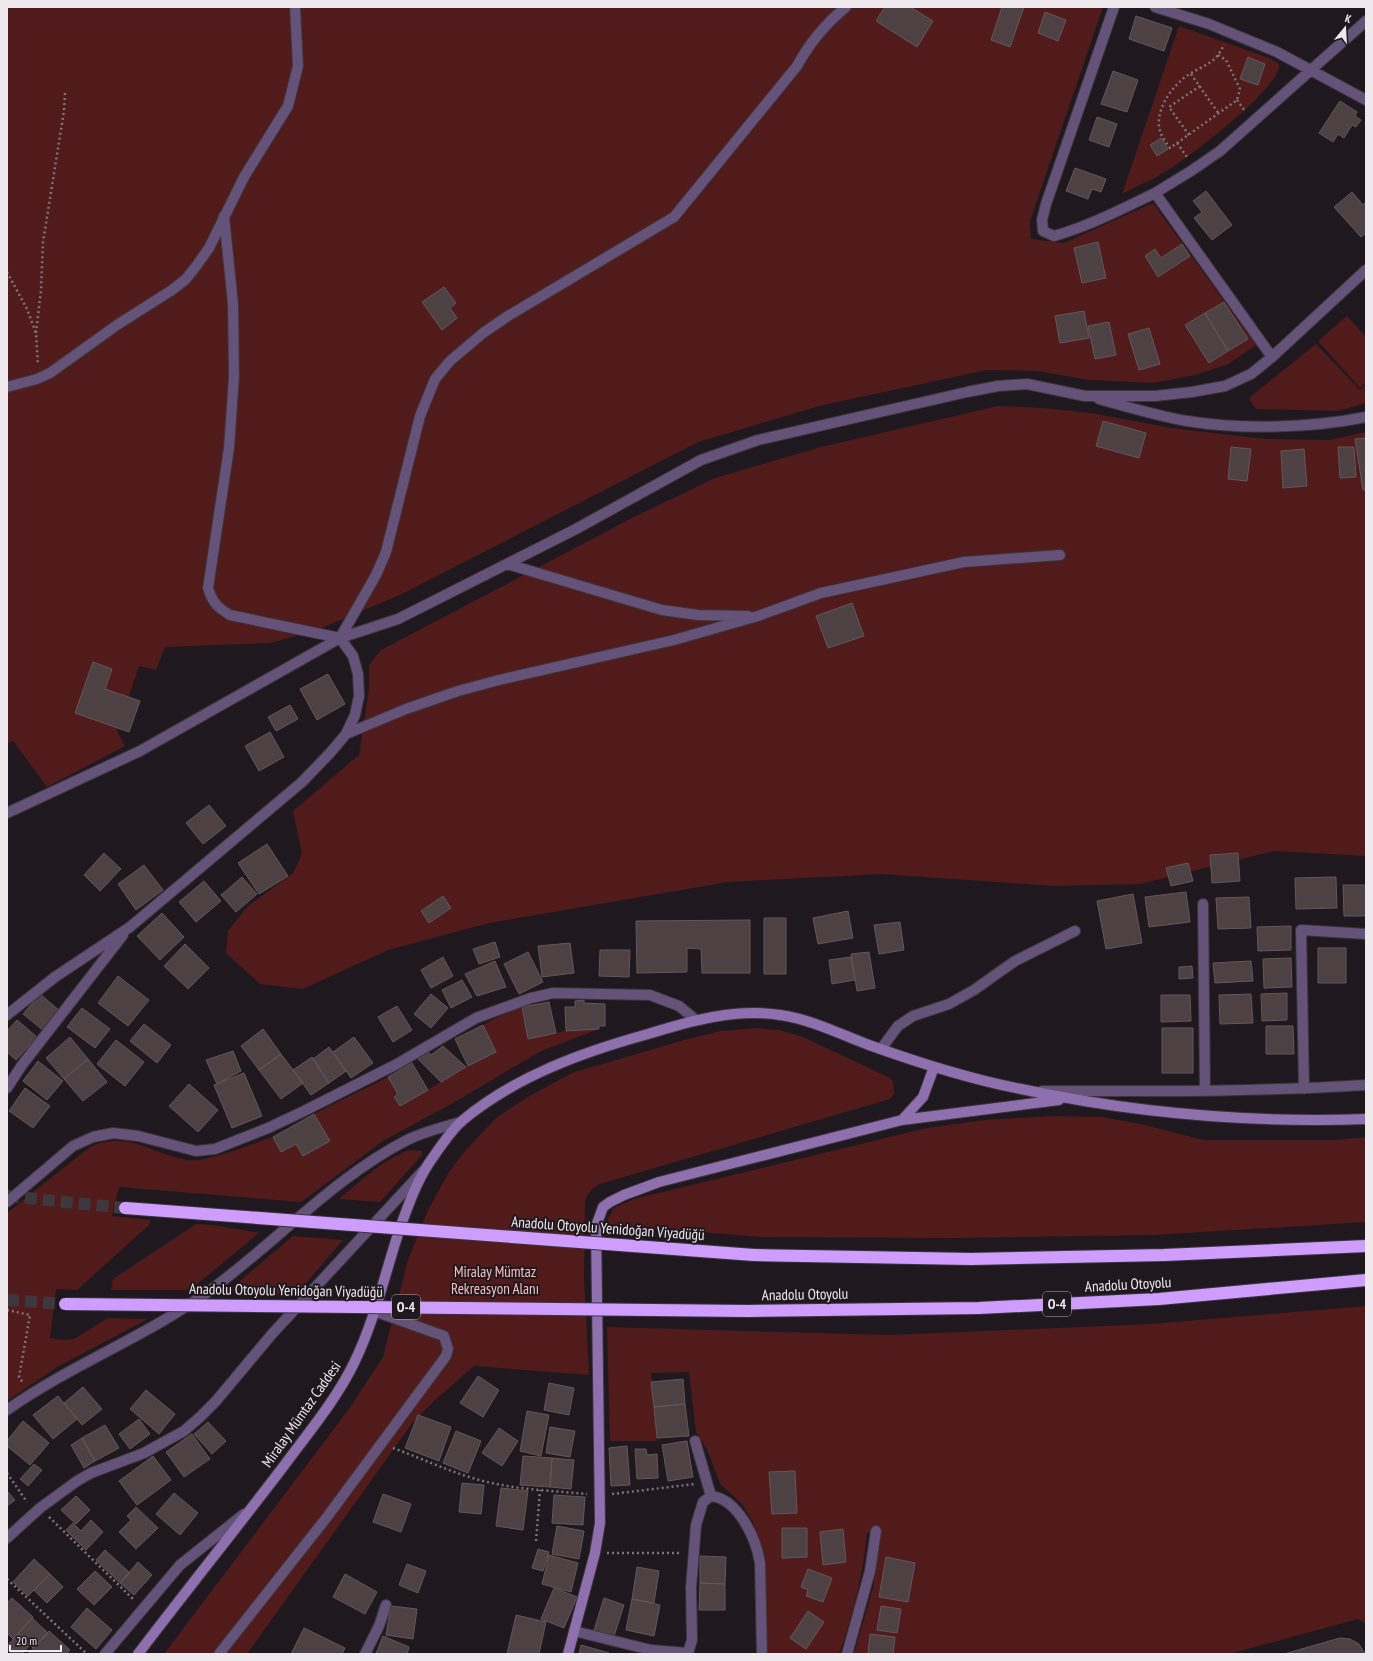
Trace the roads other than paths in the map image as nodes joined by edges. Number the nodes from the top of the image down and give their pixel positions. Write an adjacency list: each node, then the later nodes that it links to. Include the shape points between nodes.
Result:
1 (295, 7): 9 (street, via 298,66 288,106 244,177)
2 (846, 7): 18 (street, via 821,29 796,66 674,217 508,316 483,333 440,371 428,393 420,416 386,552 376,575)
3 (1114, 7): 8 (street, via 1046,204 1042,231 1054,236 1062,234)
4 (1155, 7): 6 (street, via 1277,52)
5 (1366, 21): 6 (street)
6 (1311, 71): 7 (street); 8 (street, via 1220,150)
7 (1366, 100)
8 (1155, 193): 11 (street)
9 (224, 216): 12 (street, via 209,248 186,279 70,360 40,377); 18 (street, via 233,304 234,376 229,448 208,588 212,600 220,609 244,619)
10 (1366, 270): 11 (street)
11 (1272, 357): 13 (street, via 1240,380 1211,390 1156,396)
12 (7, 387)
13 (1085, 396): 14 (street, via 1162,416 1206,424 1308,425); 16 (street, via 1033,384 998,386 758,440 701,460)
14 (1366, 417)
15 (1060, 555): 17 (street, via 964,562 821,593)
16 (507, 564): 17 (street, via 662,610); 18 (street, via 398,619)
17 (758, 616): 19 (street, via 674,640 458,691)
18 (340, 638): 19 (street, via 353,656 358,674 359,696 355,715); 20 (street, via 140,750)
19 (346, 734): 22 (street, via 302,782)
20 (7, 813)
21 (1203, 904): 33 (street)
22 (130, 927): 25 (street, via 55,977); 30 (street, via 22,1065)
23 (1075, 931): 27 (street, via 1015,961 949,1004 908,1019 898,1026)
24 (1366, 934): 31 (street, via 1301,930)
25 (7, 1015)
26 (696, 1020): 27 (main road, Miralay Mümtaz Caddesi, via 745,1014 778,1015 817,1025); 37 (main road, Miralay Mümtaz Caddesi, via 625,1040 544,1069 516,1084); 39 (street, via 679,1006 650,995 553,993 531,998 476,1018 397,1064 309,1108 268,1128 215,1148 196,1151 138,1136 113,1133 93,1137 73,1146)
27 (880, 1049): 28 (main road, Miralay Mümtaz Caddesi)
28 (934, 1067): 32 (main road, Miralay Mümtaz Caddesi); 36 (main road, via 923,1097)
29 (1366, 1085): 31 (street)
30 (7, 1088)
31 (1304, 1089): 33 (street)
32 (1026, 1091): 33 (street); 34 (main road, Miralay Mümtaz Caddesi)
33 (1205, 1091)
34 (1069, 1098): 35 (main road, Miralay Mümtaz Caddesi, via 1218,1117); 36 (main road)
35 (1366, 1119)
36 (902, 1120): 54 (main road, via 659,1182 624,1195 604,1207 596,1226 600,1523 595,1553)
37 (461, 1122): 38 (main road, Miralay Mümtaz Caddesi); 47 (street, via 422,1134 376,1158 212,1289 161,1322 72,1370)
38 (427, 1166): 45 (main road, Miralay Mümtaz Caddesi, via 409,1204); 52 (street, via 200,1416 184,1430 144,1453 84,1477 37,1510)
39 (7, 1202)
40 (125, 1208): 42 (highway, Anadolu Otoyolu Yenidoğan Viyadüğü, bridge)
41 (1366, 1246): 42 (highway, Anadolu Otoyolu, via 1164,1255 971,1259)
42 (754, 1255)
43 (1366, 1280): 46 (highway, Anadolu Otoyolu / O-4, via 1151,1299 979,1308)
44 (65, 1304): 46 (highway, Anadolu Otoyolu Yenidoğan Viyadüğü / O-4, bridge)
45 (374, 1311): 50 (main road, Miralay Mümtaz Caddesi, via 347,1376); 58 (street, via 444,1336 448,1349 446,1356 327,1518)
46 (748, 1311)
47 (7, 1410)
48 (695, 1441): 49 (street)
49 (710, 1496): 55 (street, via 698,1512 693,1553); 61 (street, via 718,1496 731,1507 748,1527 756,1544 760,1563)
50 (251, 1509): 56 (street, via 180,1565); 57 (main road, Miralay Mümtaz Caddesi)
51 (876, 1531): 62 (street, via 870,1571)
52 (7, 1538)
53 (386, 1605): 59 (street)
54 (574, 1631): 55 (street, via 651,1650 688,1653); 60 (main road)
55 (691, 1651)
56 (105, 1654)
57 (138, 1654)
58 (219, 1654)
59 (365, 1654)
60 (568, 1654)
61 (762, 1654)
62 (847, 1654)

